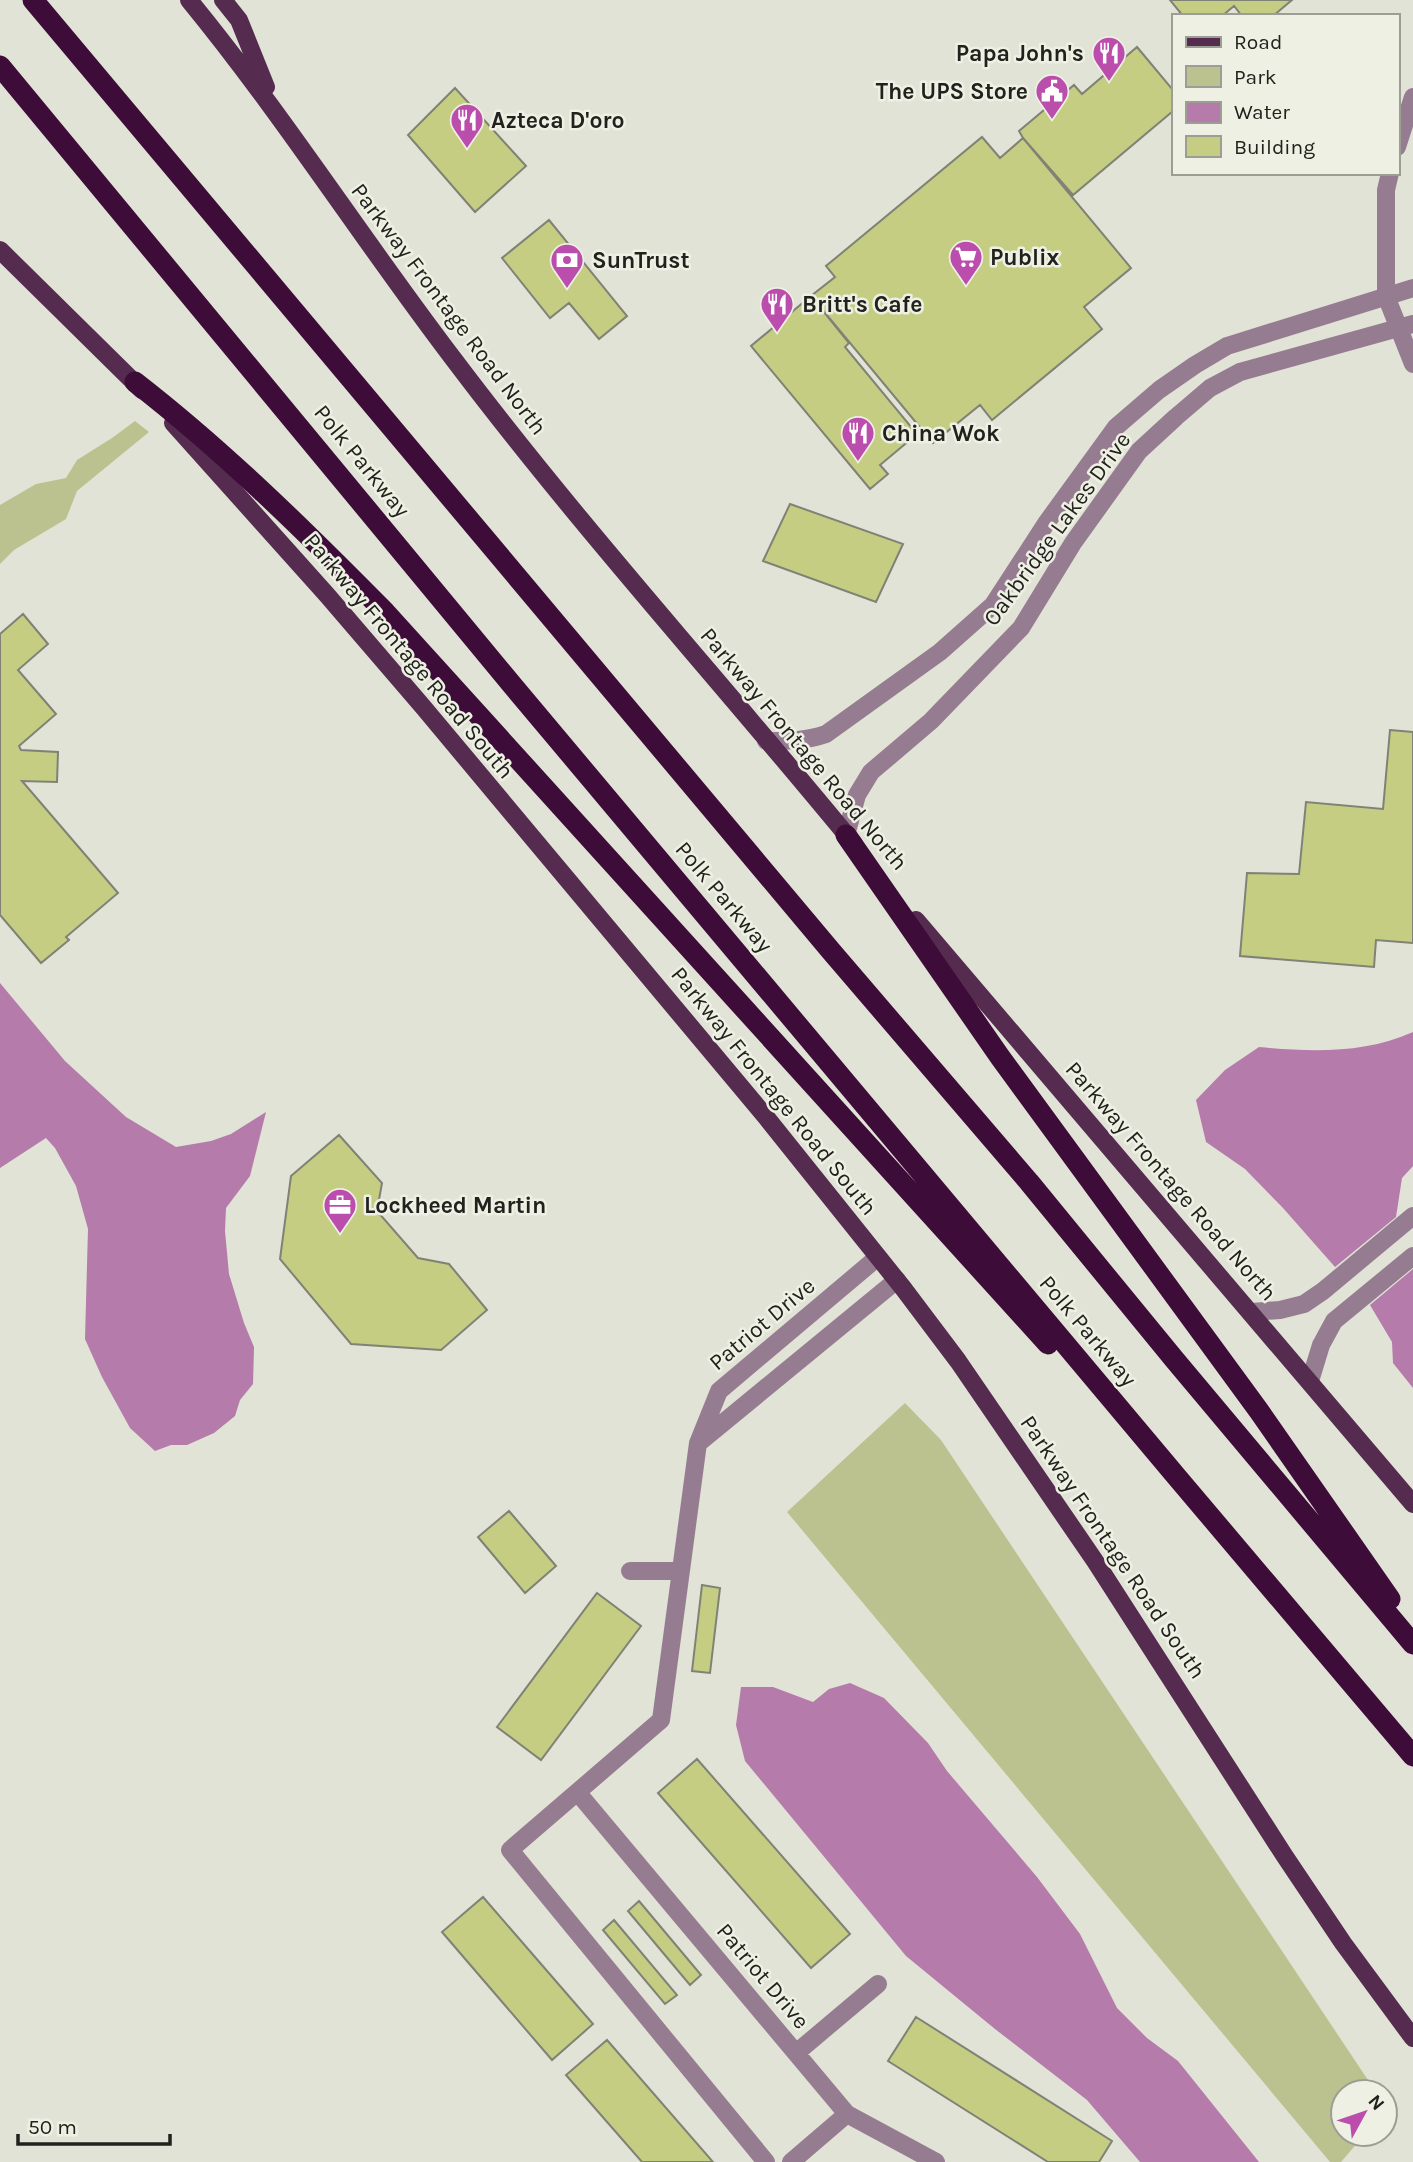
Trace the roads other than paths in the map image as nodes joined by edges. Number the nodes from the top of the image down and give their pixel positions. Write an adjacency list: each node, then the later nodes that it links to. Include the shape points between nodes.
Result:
1 (33, 0): 29 (highway, Polk Parkway)
2 (189, 0): 6 (main road, Parkway Frontage Road North)
3 (223, 0): 6 (main road, via 239,20)
4 (0, 66): 24 (highway, Polk Parkway)
5 (1413, 97): 7 (street)
6 (276, 113): 15 (main road, Parkway Frontage Road North, via 370,247 539,470)
7 (1399, 141)
8 (1390, 175): 11 (street)
9 (0, 250): 14 (main road, Parkway Frontage Road South)
10 (1413, 288): 11 (street, Oakbridge Lakes Drive)
11 (1386, 296): 12 (street); 15 (street, Oakbridge Lakes Drive, via 1227,346 1159,390 1116,427 993,605 940,652 826,734)
12 (1406, 326): 13 (street); 16 (street, Oakbridge Lakes Drive, via 1240,372 1210,388 1176,417 1139,451 1073,543 1021,628 931,721 871,772 857,795)
13 (1413, 365)
14 (135, 382): 19 (main road, Parkway Frontage Road South, via 424,708); 24 (highway, via 173,411 385,612 1038,1334)
15 (766, 741): 16 (main road, Parkway Frontage Road North)
16 (846, 835): 21 (main road, Parkway Frontage Road North); 28 (highway)
17 (1407, 1221): 21 (street, via 1304,1304)
18 (1413, 1256): 22 (street, via 1334,1321)
19 (878, 1257): 20 (main road, Parkway Frontage Road South); 23 (street, Patriot Drive, via 719,1391)
20 (897, 1280): 23 (street); 33 (main road, Parkway Frontage Road South, via 1095,1560 1284,1856)
21 (1251, 1312): 22 (main road, Parkway Frontage Road North)
22 (1310, 1381): 25 (main road, Parkway Frontage Road North)
23 (698, 1443): 27 (street, Patriot Drive)
24 (1175, 1476): 30 (highway, Polk Parkway)
25 (1413, 1504)
26 (630, 1571): 27 (street)
27 (681, 1571): 31 (street, Patriot Drive, via 661,1720)
28 (1413, 1633)
29 (1413, 1644)
30 (1413, 1756)
31 (578, 1793): 34 (street, Patriot Drive); 36 (street, Patriot Drive, via 510,1850)
32 (878, 1984): 34 (street)
33 (1413, 2038)
34 (796, 2053): 35 (street, Patriot Drive)
35 (847, 2114): 37 (street); 38 (street, Patriot Drive)
36 (766, 2162)
37 (791, 2162)
38 (936, 2162)

